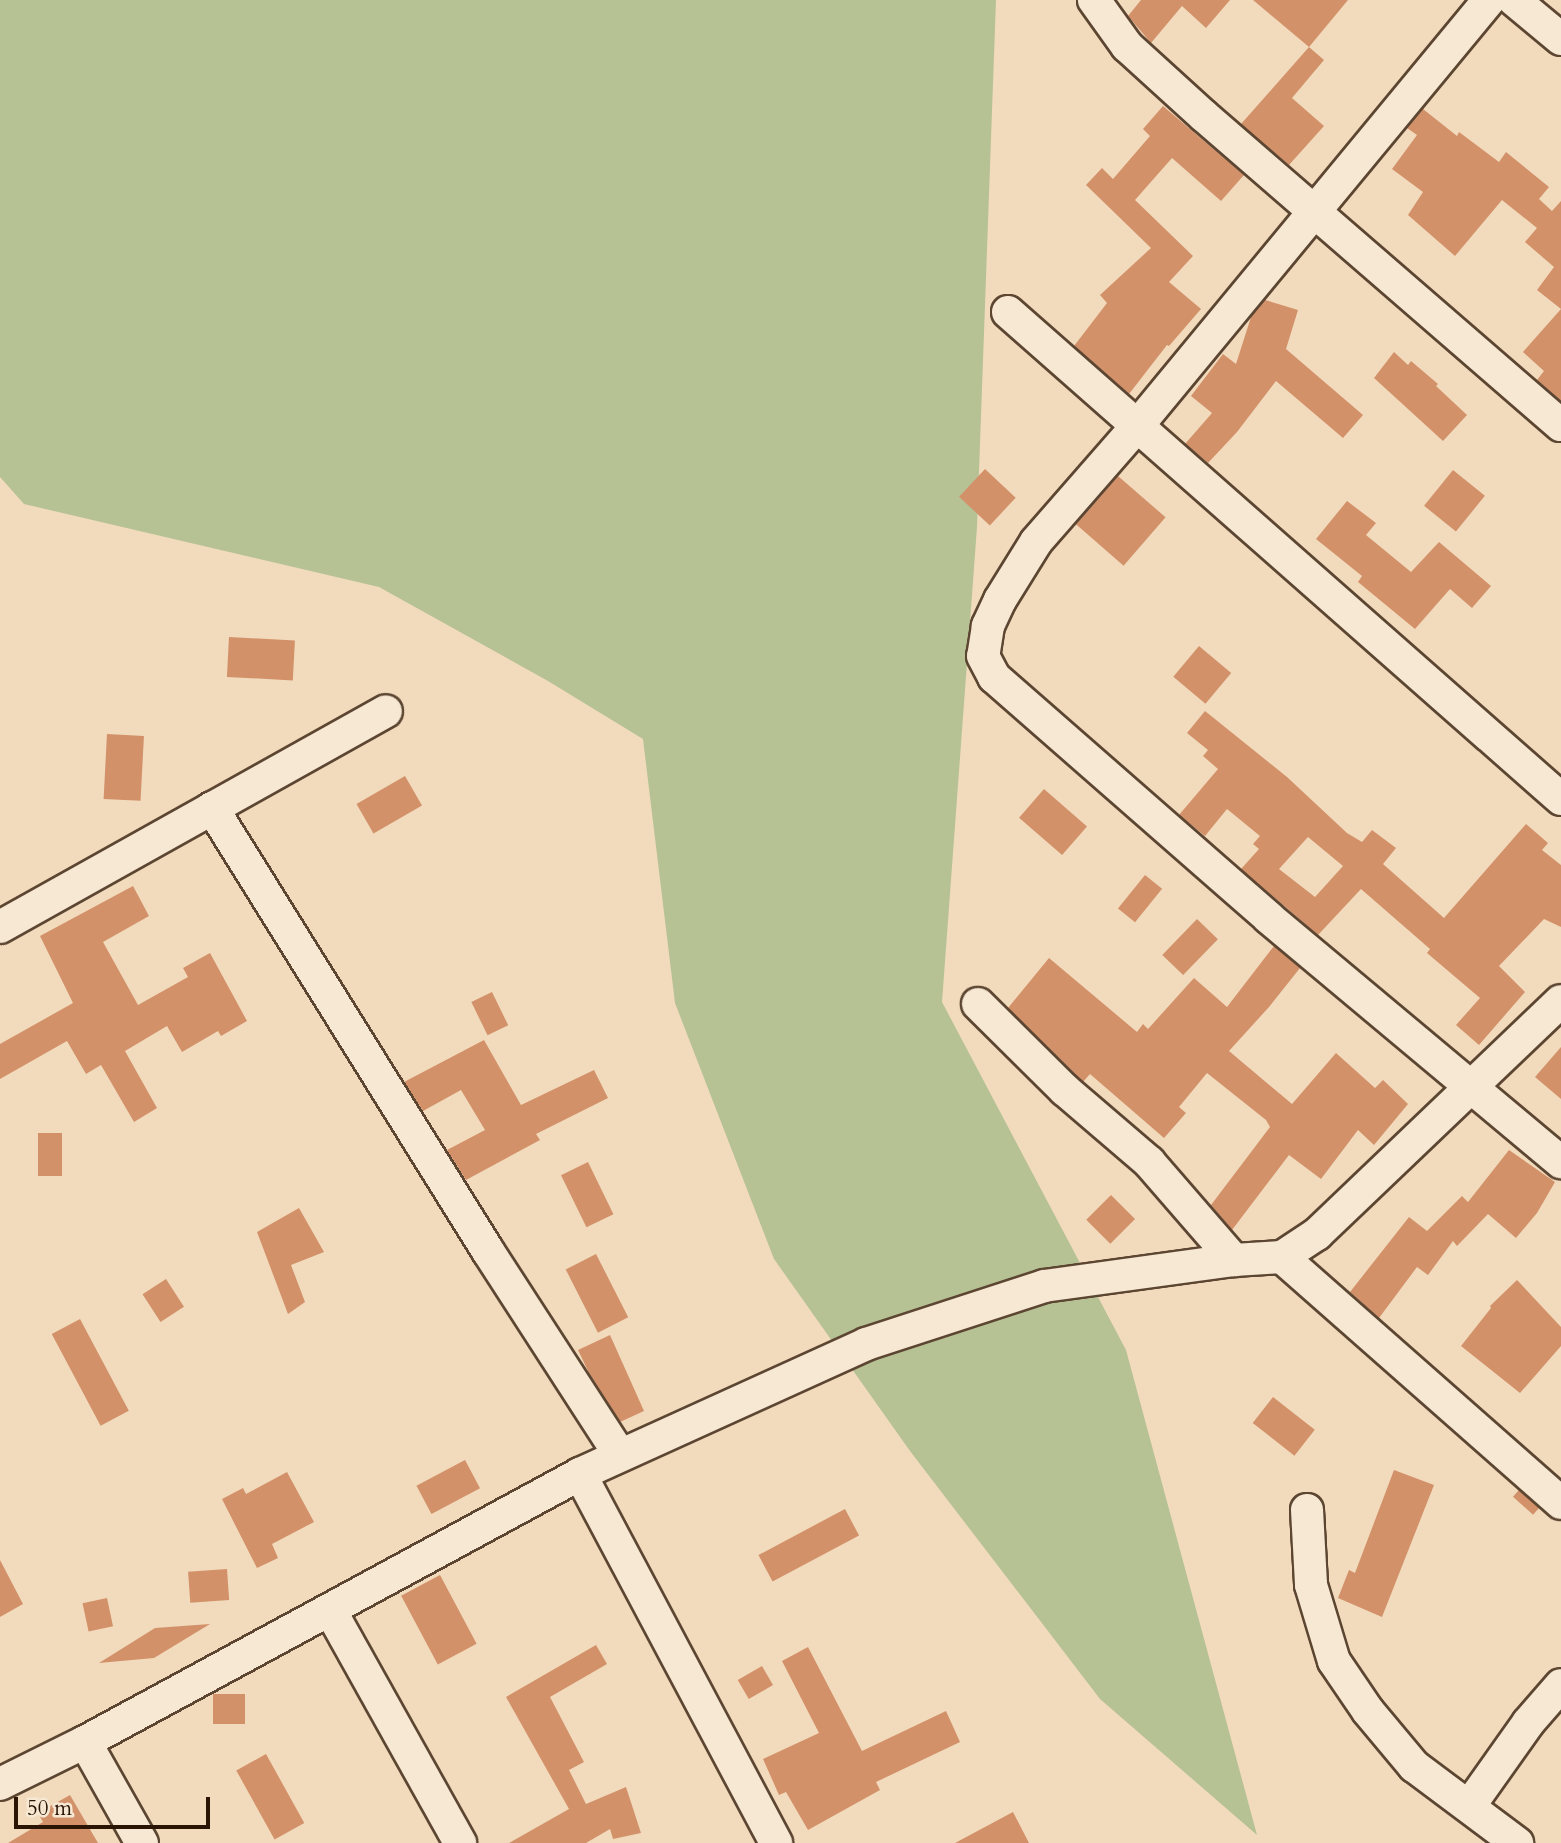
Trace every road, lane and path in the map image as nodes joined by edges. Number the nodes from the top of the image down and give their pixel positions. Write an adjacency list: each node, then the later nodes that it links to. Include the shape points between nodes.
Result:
1 (1094, 0): 5 (street, via 1127,46)
2 (1489, 0): 5 (street)
3 (1514, 0): 4 (street)
4 (1561, 39)
5 (1314, 214): 7 (street); 8 (street)
6 (1008, 312): 7 (street)
7 (1138, 425): 10 (street); 15 (street, via 1036,542 1000,600 988,626 983,656 994,677 1269,918)
8 (1561, 425)
9 (386, 711): 11 (street)
10 (1561, 799)
11 (212, 808): 12 (street); 19 (street)
12 (0, 927)
13 (1561, 1001): 15 (street)
14 (978, 1004): 18 (street, via 1065,1090 1149,1162)
15 (1471, 1085): 16 (street); 17 (street, via 1317,1234)
16 (1561, 1162)
17 (1282, 1257): 18 (street); 21 (street)
18 (1234, 1260): 19 (street, via 1044,1286 866,1344)
19 (620, 1455): 20 (street)
20 (580, 1474): 23 (street); 30 (street)
21 (1561, 1503)
22 (1307, 1510): 27 (street, via 1311,1585 1334,1661 1414,1766)
23 (330, 1610): 25 (street); 29 (street)
24 (1561, 1685): 27 (street)
25 (85, 1742): 26 (street); 28 (street)
26 (0, 1784)
27 (1470, 1805): 31 (street)
28 (142, 1843)
29 (460, 1843)
30 (776, 1843)
31 (1517, 1843)

